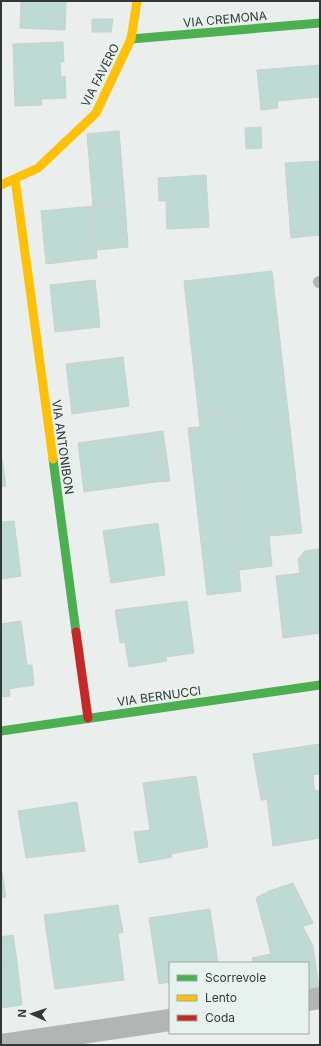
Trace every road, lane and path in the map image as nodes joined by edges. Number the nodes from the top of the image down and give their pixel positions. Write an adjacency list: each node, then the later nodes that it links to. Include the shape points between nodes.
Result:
1 (137, 1): 3 (street, VIA FAVERO)
2 (320, 23): 3 (street, VIA CREMONA)
3 (131, 39): 4 (street, VIA FAVERO, via 96,113 38,168)
4 (15, 179): 5 (street, VIA FAVERO); 7 (street, VIA ANTONIBON)
5 (1, 185)
6 (320, 685): 7 (street, VIA BERNUCCI)
7 (88, 718): 8 (street, VIA BERNUCCI)
8 (1, 731)
9 (320, 998): 10 (street)
10 (309, 1000)
11 (169, 1020): 12 (street)
12 (1, 1045)

